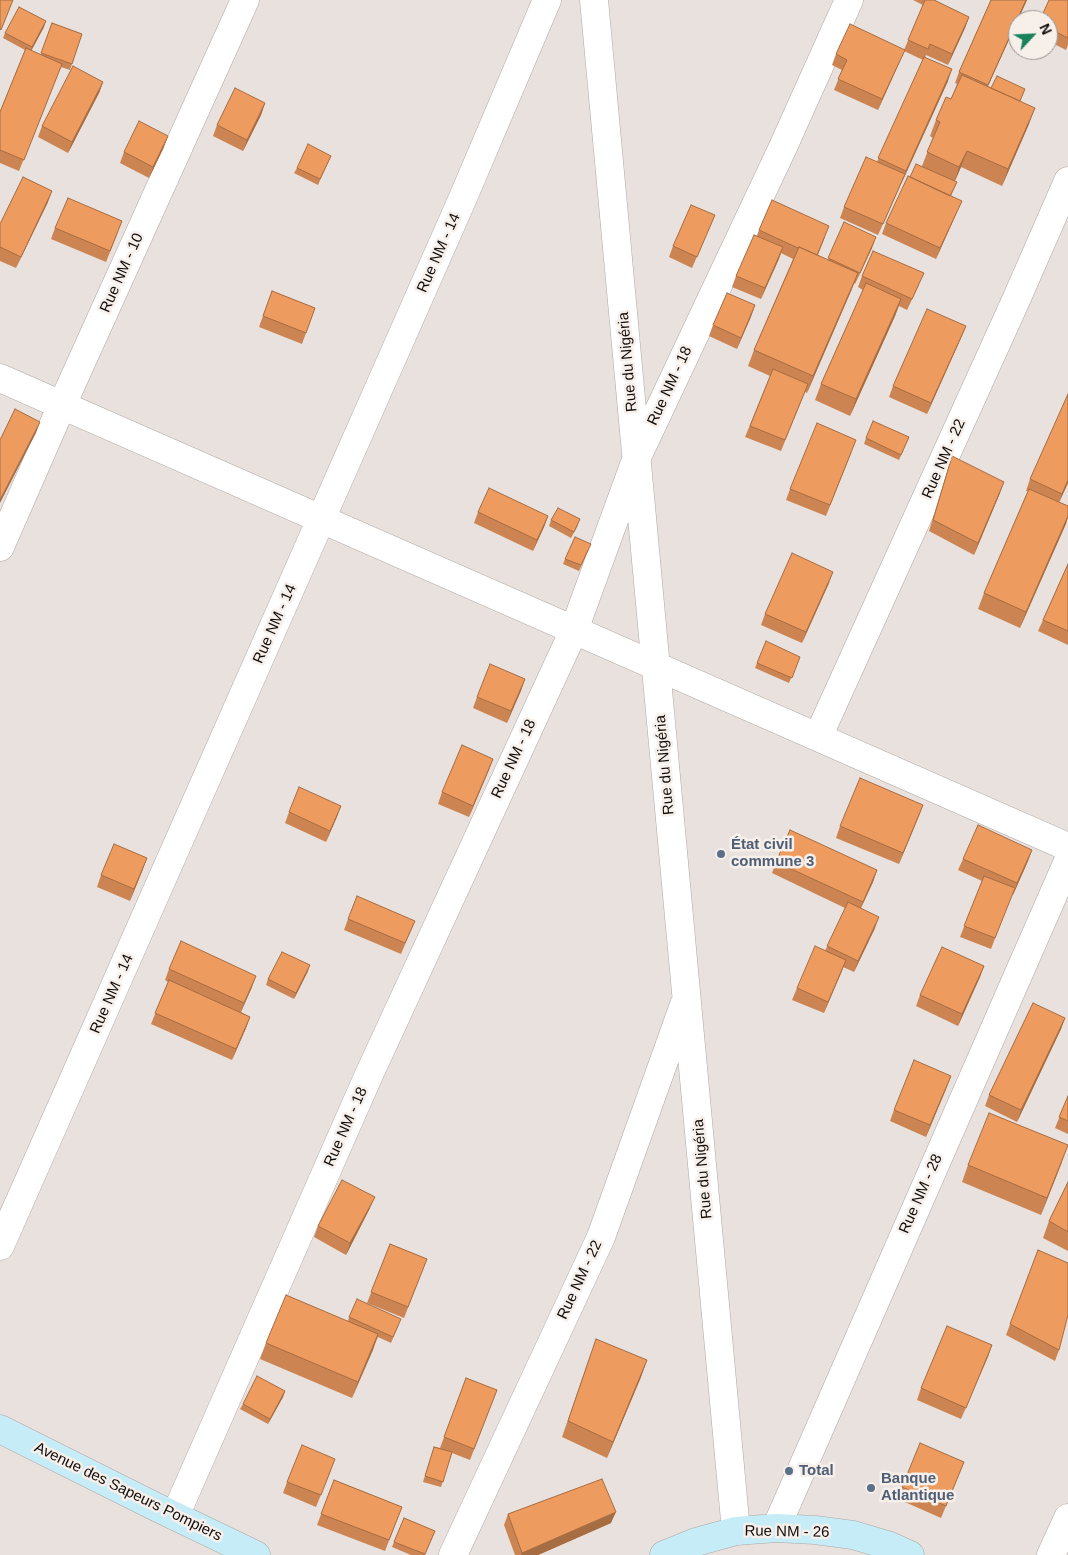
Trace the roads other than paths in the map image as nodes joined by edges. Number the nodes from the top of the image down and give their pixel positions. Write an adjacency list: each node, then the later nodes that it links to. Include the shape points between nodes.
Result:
1 (245, 0): 7 (street, Rue NM - 10)
2 (547, 0): 9 (street, Rue NM - 14)
3 (594, 0): 8 (street, Rue du Nigéria)
4 (849, 0): 8 (street, Rue NM - 18)
5 (1068, 182): 13 (street, Rue NM - 22)
6 (0, 378): 7 (street)
7 (62, 405): 9 (street); 10 (street, Rue NM - 10)
8 (637, 457): 11 (street, Rue NM - 18); 12 (street, Rue du Nigéria)
9 (321, 519): 11 (street); 17 (street, Rue NM - 14)
10 (0, 547)
11 (574, 630): 12 (street); 19 (street, Rue NM - 18, via 368,1079)
12 (656, 667): 13 (street); 16 (street, Rue du Nigéria)
13 (818, 737): 14 (street)
14 (1068, 847)
15 (1068, 861): 21 (street, Rue NM - 28)
16 (687, 996): 22 (street, Rue du Nigéria); 24 (street, Rue NM - 22, via 601,1237)
17 (0, 1246)
18 (0, 1429): 19 (street, Avenue des Sapeurs Pompiers)
19 (175, 1516): 23 (street, Avenue des Sapeurs Pompiers)
20 (1068, 1518): 27 (street)
21 (776, 1528): 22 (street, Rue NM - 26); 26 (street, Rue NM - 26, via 853,1536)
22 (736, 1531): 25 (street, Rue NM - 26)
23 (256, 1555)
24 (453, 1555)
25 (664, 1555)
26 (910, 1555)
27 (1051, 1555)

